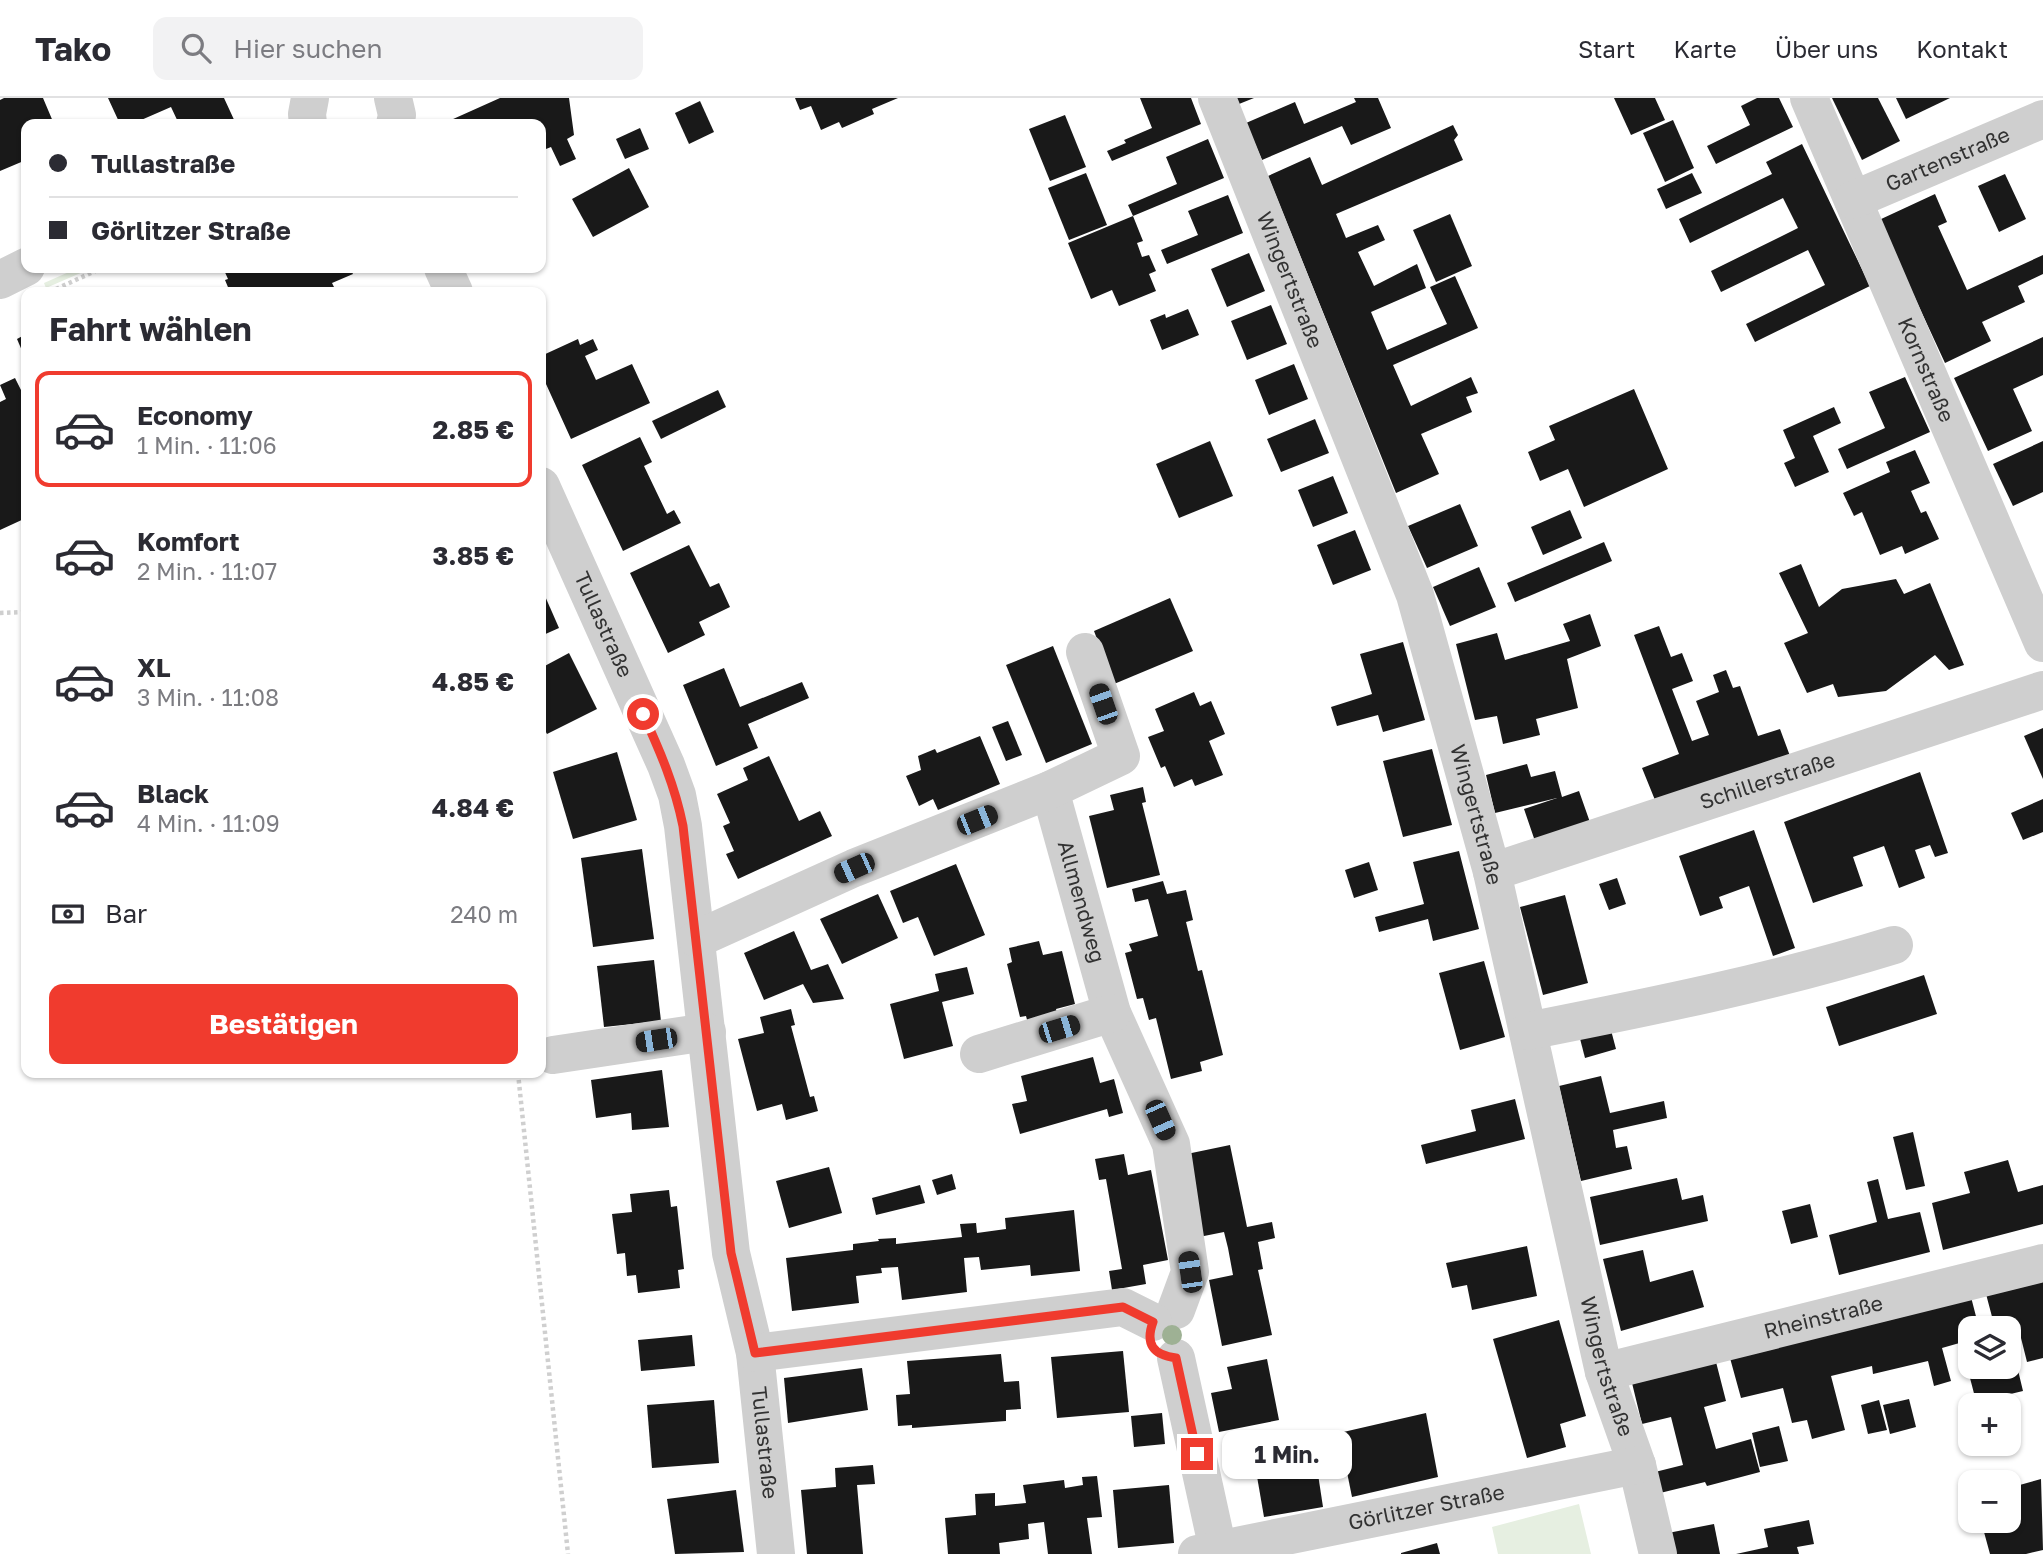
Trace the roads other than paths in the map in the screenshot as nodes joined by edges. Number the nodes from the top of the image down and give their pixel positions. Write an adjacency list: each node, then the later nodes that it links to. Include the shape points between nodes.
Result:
1 (1217, 98): 12 (street, Wingertstraße, via 1415,594)
2 (1809, 98): 4 (street, Kornstraße)
3 (2043, 119): 4 (street, Gartenstraße)
4 (1853, 200): 8 (street, Kornstraße)
5 (21, 270): 6 (street)
6 (0, 280)
7 (546, 497): 13 (street, Tullastraße, via 673,785 683,826)
8 (2043, 643)
9 (1085, 652): 11 (street, via 1121,756)
10 (2043, 690): 12 (street, Schillerstraße)
11 (1050, 790): 13 (street, via 854,868); 15 (street, Allmendweg)
12 (1492, 872): 16 (street, Wingertstraße)
13 (697, 939): 17 (street, Tullastraße)
14 (1894, 945): 16 (street, via 1842,961)
15 (1112, 1013): 18 (street); 21 (street, Allmendweg, via 1171,1144 1190,1272)
16 (1528, 1031): 23 (street, Wingertstraße)
17 (707, 1032): 19 (street); 22 (street, Tullastraße, via 731,1253)
18 (979, 1054)
19 (553, 1055)
20 (2043, 1263): 23 (street, Rheinstraße)
21 (1164, 1316): 22 (street, via 1123,1307); 25 (street, Görlitzer Straße, via 1149,1335 1153,1348 1163,1357 1176,1358)
22 (755, 1353): 26 (street, Tullastraße)
23 (1604, 1372): 24 (street, Wingertstraße)
24 (1637, 1465): 25 (street, Görlitzer Straße); 27 (street, Wingertstraße)
25 (1207, 1552)
26 (776, 1554)
27 (1658, 1554)

